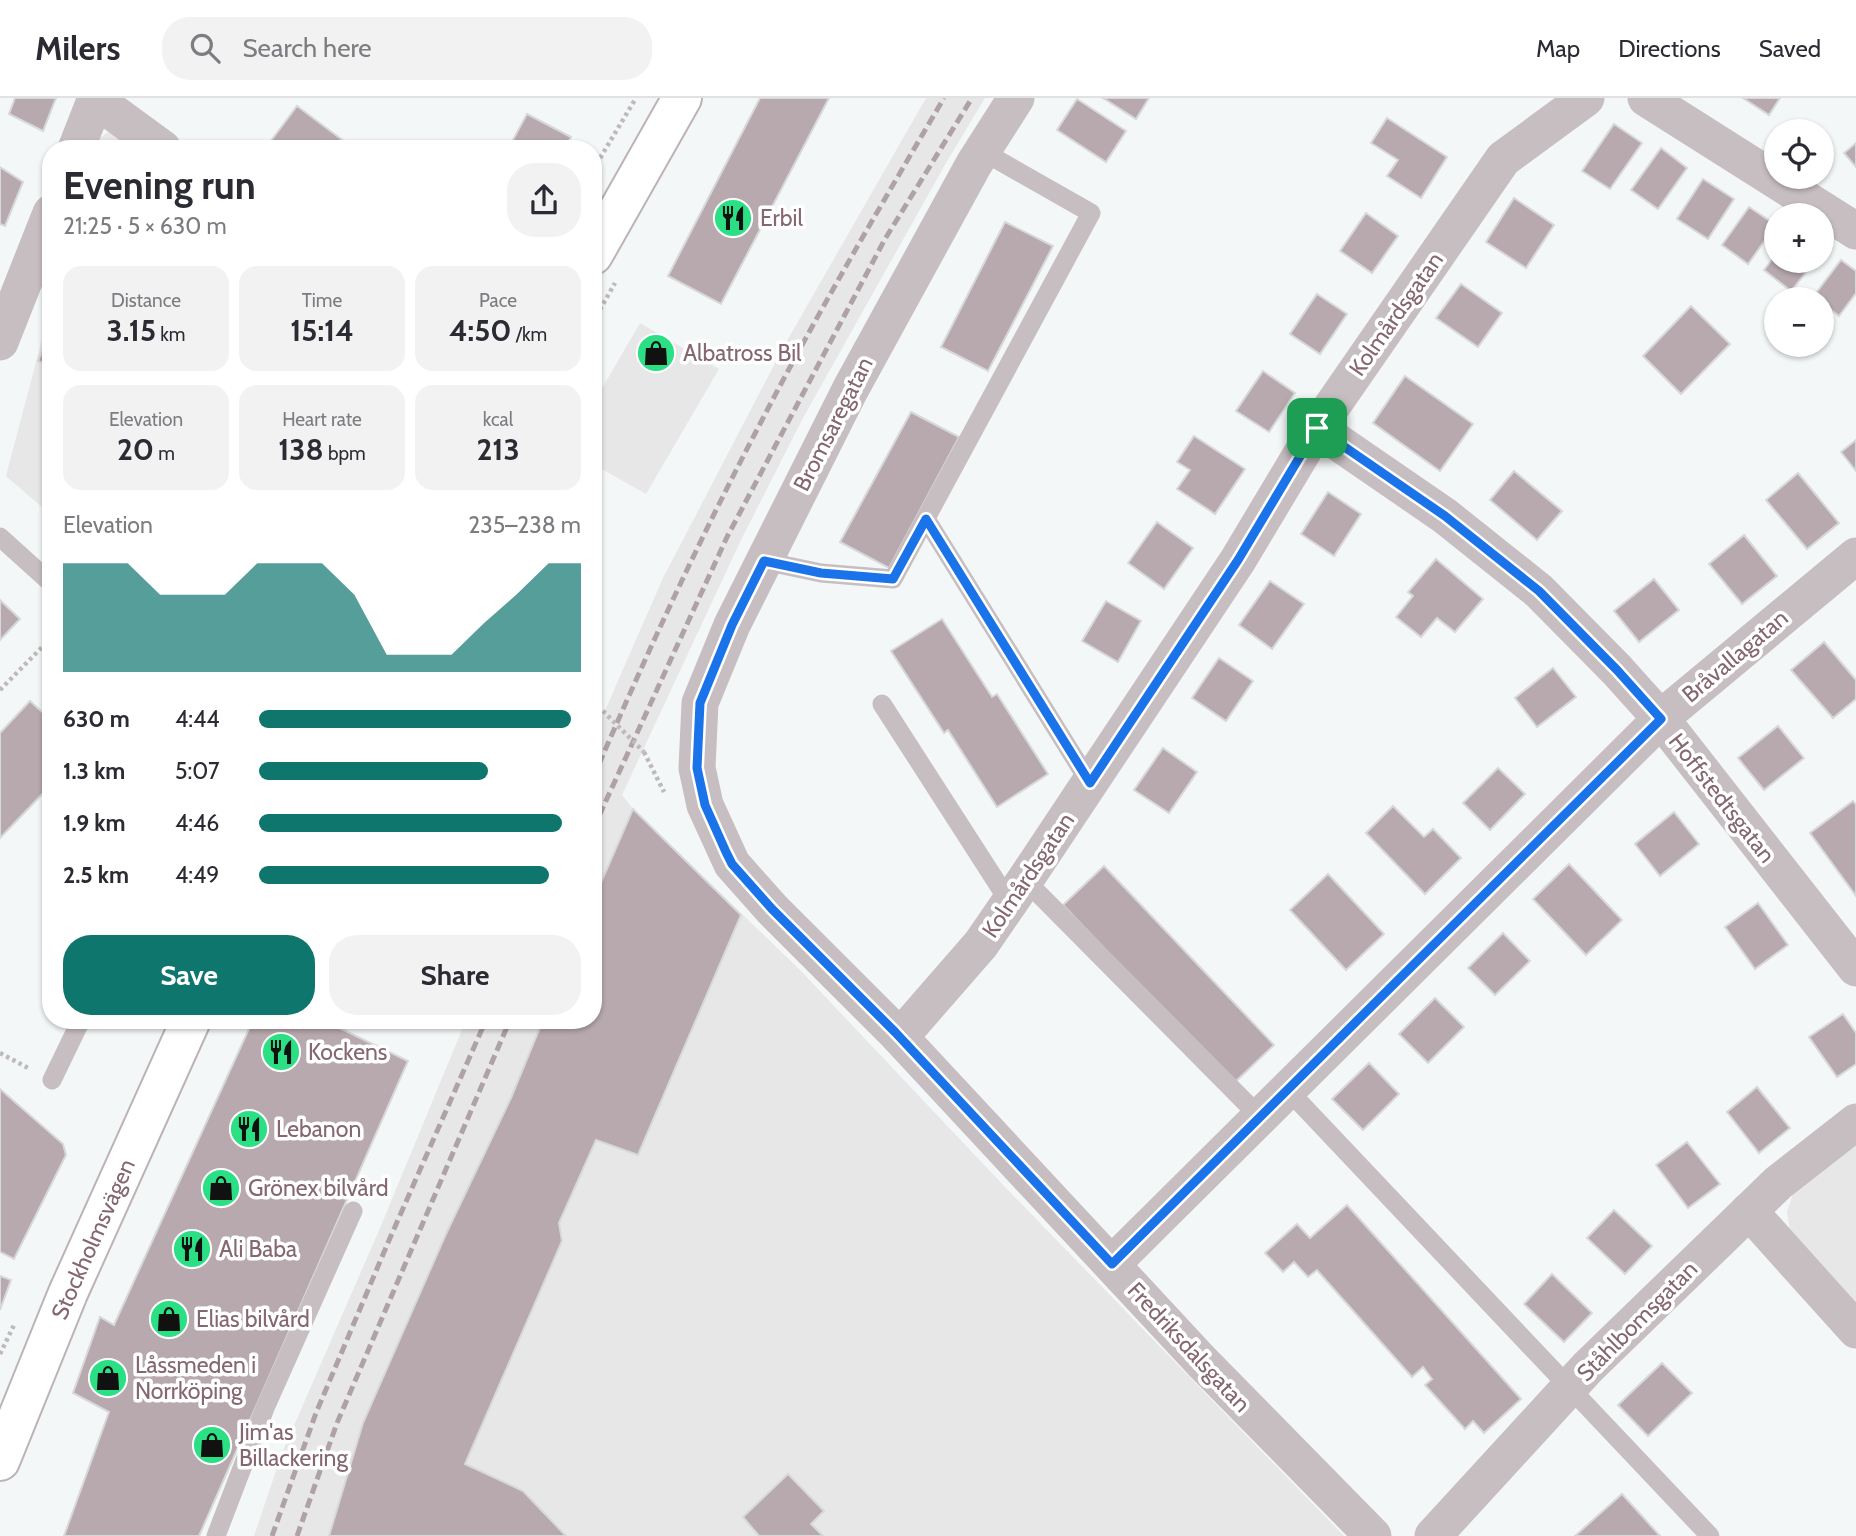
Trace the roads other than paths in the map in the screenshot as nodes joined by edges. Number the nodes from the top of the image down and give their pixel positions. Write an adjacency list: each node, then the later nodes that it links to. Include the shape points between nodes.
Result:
1 (682, 98): 11 (main road)
2 (1016, 98): 8 (street, Bromsaregatan)
3 (1586, 98): 13 (street, Kolmårdsgatan, via 1503,159)
4 (1646, 98): 9 (street)
5 (96, 99): 6 (street); 7 (street)
6 (80, 140)
7 (151, 140)
8 (982, 151): 14 (lane, via 1091,213); 17 (street, Bromsaregatan, via 850,390)
9 (1856, 231)
10 (42, 236): 12 (street)
11 (602, 239)
12 (0, 342)
13 (1317, 428): 20 (street, Hoffstedtsgatan, via 1445,516 1539,591); 22 (street, Kolmårdsgatan, via 1238,560)
14 (926, 519): 17 (lane, via 893,579 821,573); 22 (lane)
15 (0, 537): 18 (lane)
16 (1856, 556): 20 (street, Bråvallagatan)
17 (764, 561): 21 (street, Bromsaregatan, via 700,703)
18 (42, 575)
19 (882, 704): 23 (lane, via 1001,889)
20 (1661, 719): 24 (street, Hoffstedtsgatan); 29 (street, Bråvallagatan)
21 (697, 768): 27 (street, Fredriksdalsgatan, via 705,805 732,864)
22 (1090, 783): 23 (street, Kolmårdsgatan)
23 (1018, 889): 27 (street, Kolmårdsgatan, via 981,944); 30 (lane)
24 (1856, 968)
25 (77, 1029): 28 (lane)
26 (187, 1029): 37 (main road, Stockholmsvägen, via 68,1293)
27 (900, 1037): 34 (street, Fredriksdalsgatan)
28 (52, 1080)
29 (1287, 1089): 30 (street, Bråvallagatan); 36 (lane)
30 (1259, 1116): 34 (street, Bråvallagatan)
31 (1856, 1122): 33 (street, Ståhlbomsgatan)
32 (353, 1210): 38 (lane, via 265,1408)
33 (1749, 1210): 35 (street); 36 (street, Ståhlbomsgatan)
34 (1112, 1264): 39 (street, Fredriksdalsgatan)
35 (1856, 1329)
36 (1571, 1386): 40 (street, Ståhlbomsgatan); 41 (lane)
37 (0, 1461)
38 (216, 1536)
39 (1373, 1536)
40 (1433, 1536)
41 (1710, 1536)

